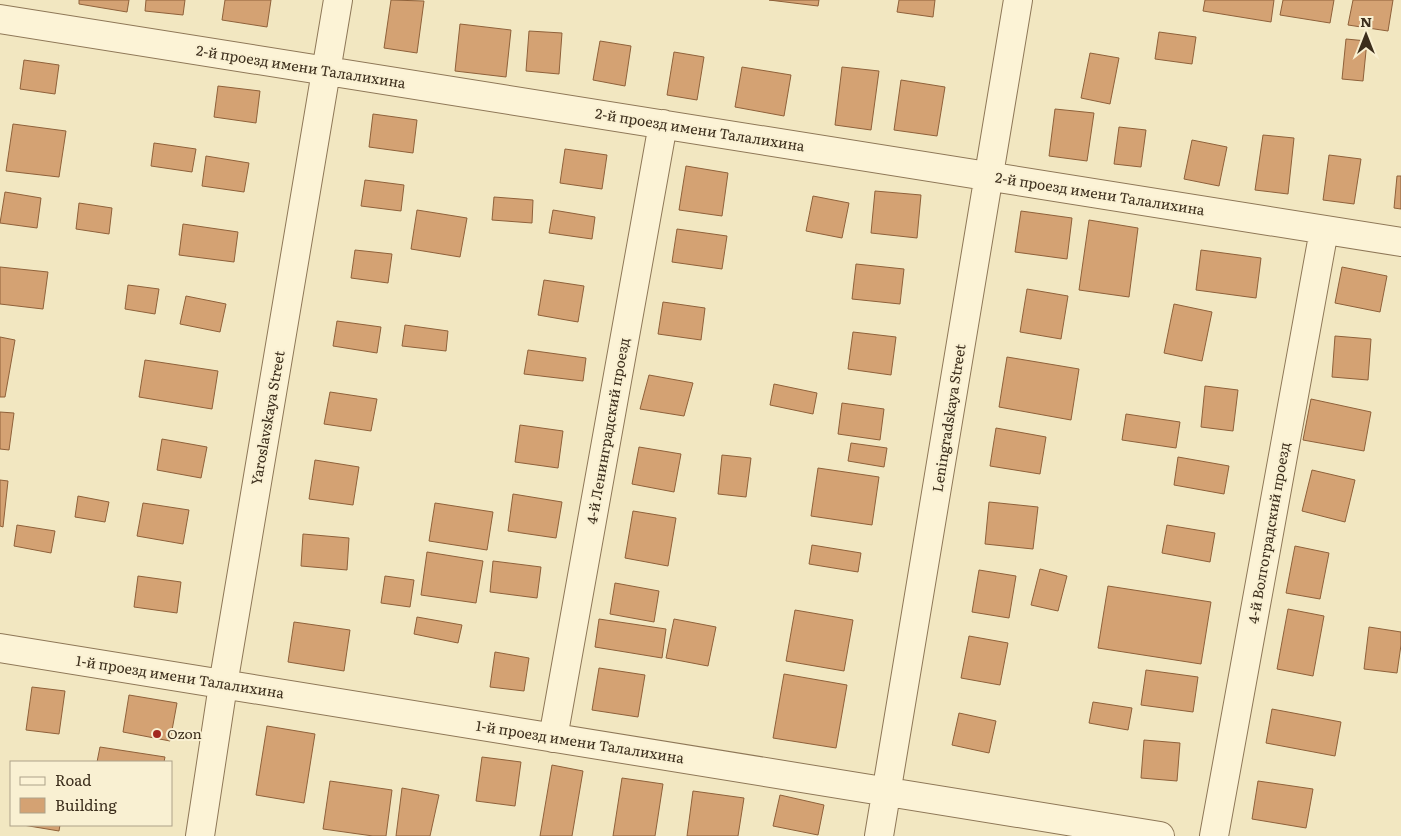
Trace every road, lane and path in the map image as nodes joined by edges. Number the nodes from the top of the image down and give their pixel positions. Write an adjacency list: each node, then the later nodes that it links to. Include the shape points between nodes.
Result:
1 (338, 0): 4 (street, Yaroslavskaya Street)
2 (1018, 0): 6 (street, Leningradskaya Street)
3 (0, 19): 4 (street, 2-й проезд имени Талалихина)
4 (327, 71): 5 (street, 2-й проезд имени Талалихина); 10 (street, Yaroslavskaya Street)
5 (663, 124): 6 (street, 2-й проезд имени Талалихина); 11 (street, 4-й Ленинградский проезд)
6 (989, 176): 7 (street, 2-й проезд имени Талалихина); 12 (street, Leningradskaya Street)
7 (1324, 230): 8 (street, 2-й проезд имени Талалихина); 16 (street, 4-й Волгоградский проезд)
8 (1401, 242)
9 (0, 648): 10 (street, 1-й проезд имени Талалихина)
10 (223, 684): 11 (street, 1-й проезд имени Талалихина); 13 (street, Yaroslavskaya Street)
11 (553, 738): 12 (street, 1-й проезд имени Талалихина)
12 (886, 792): 14 (street, Leningradskaya Street); 15 (street, 1-й проезд имени Талалихина)
13 (200, 836)
14 (879, 836)
15 (1160, 836)
16 (1214, 836)

